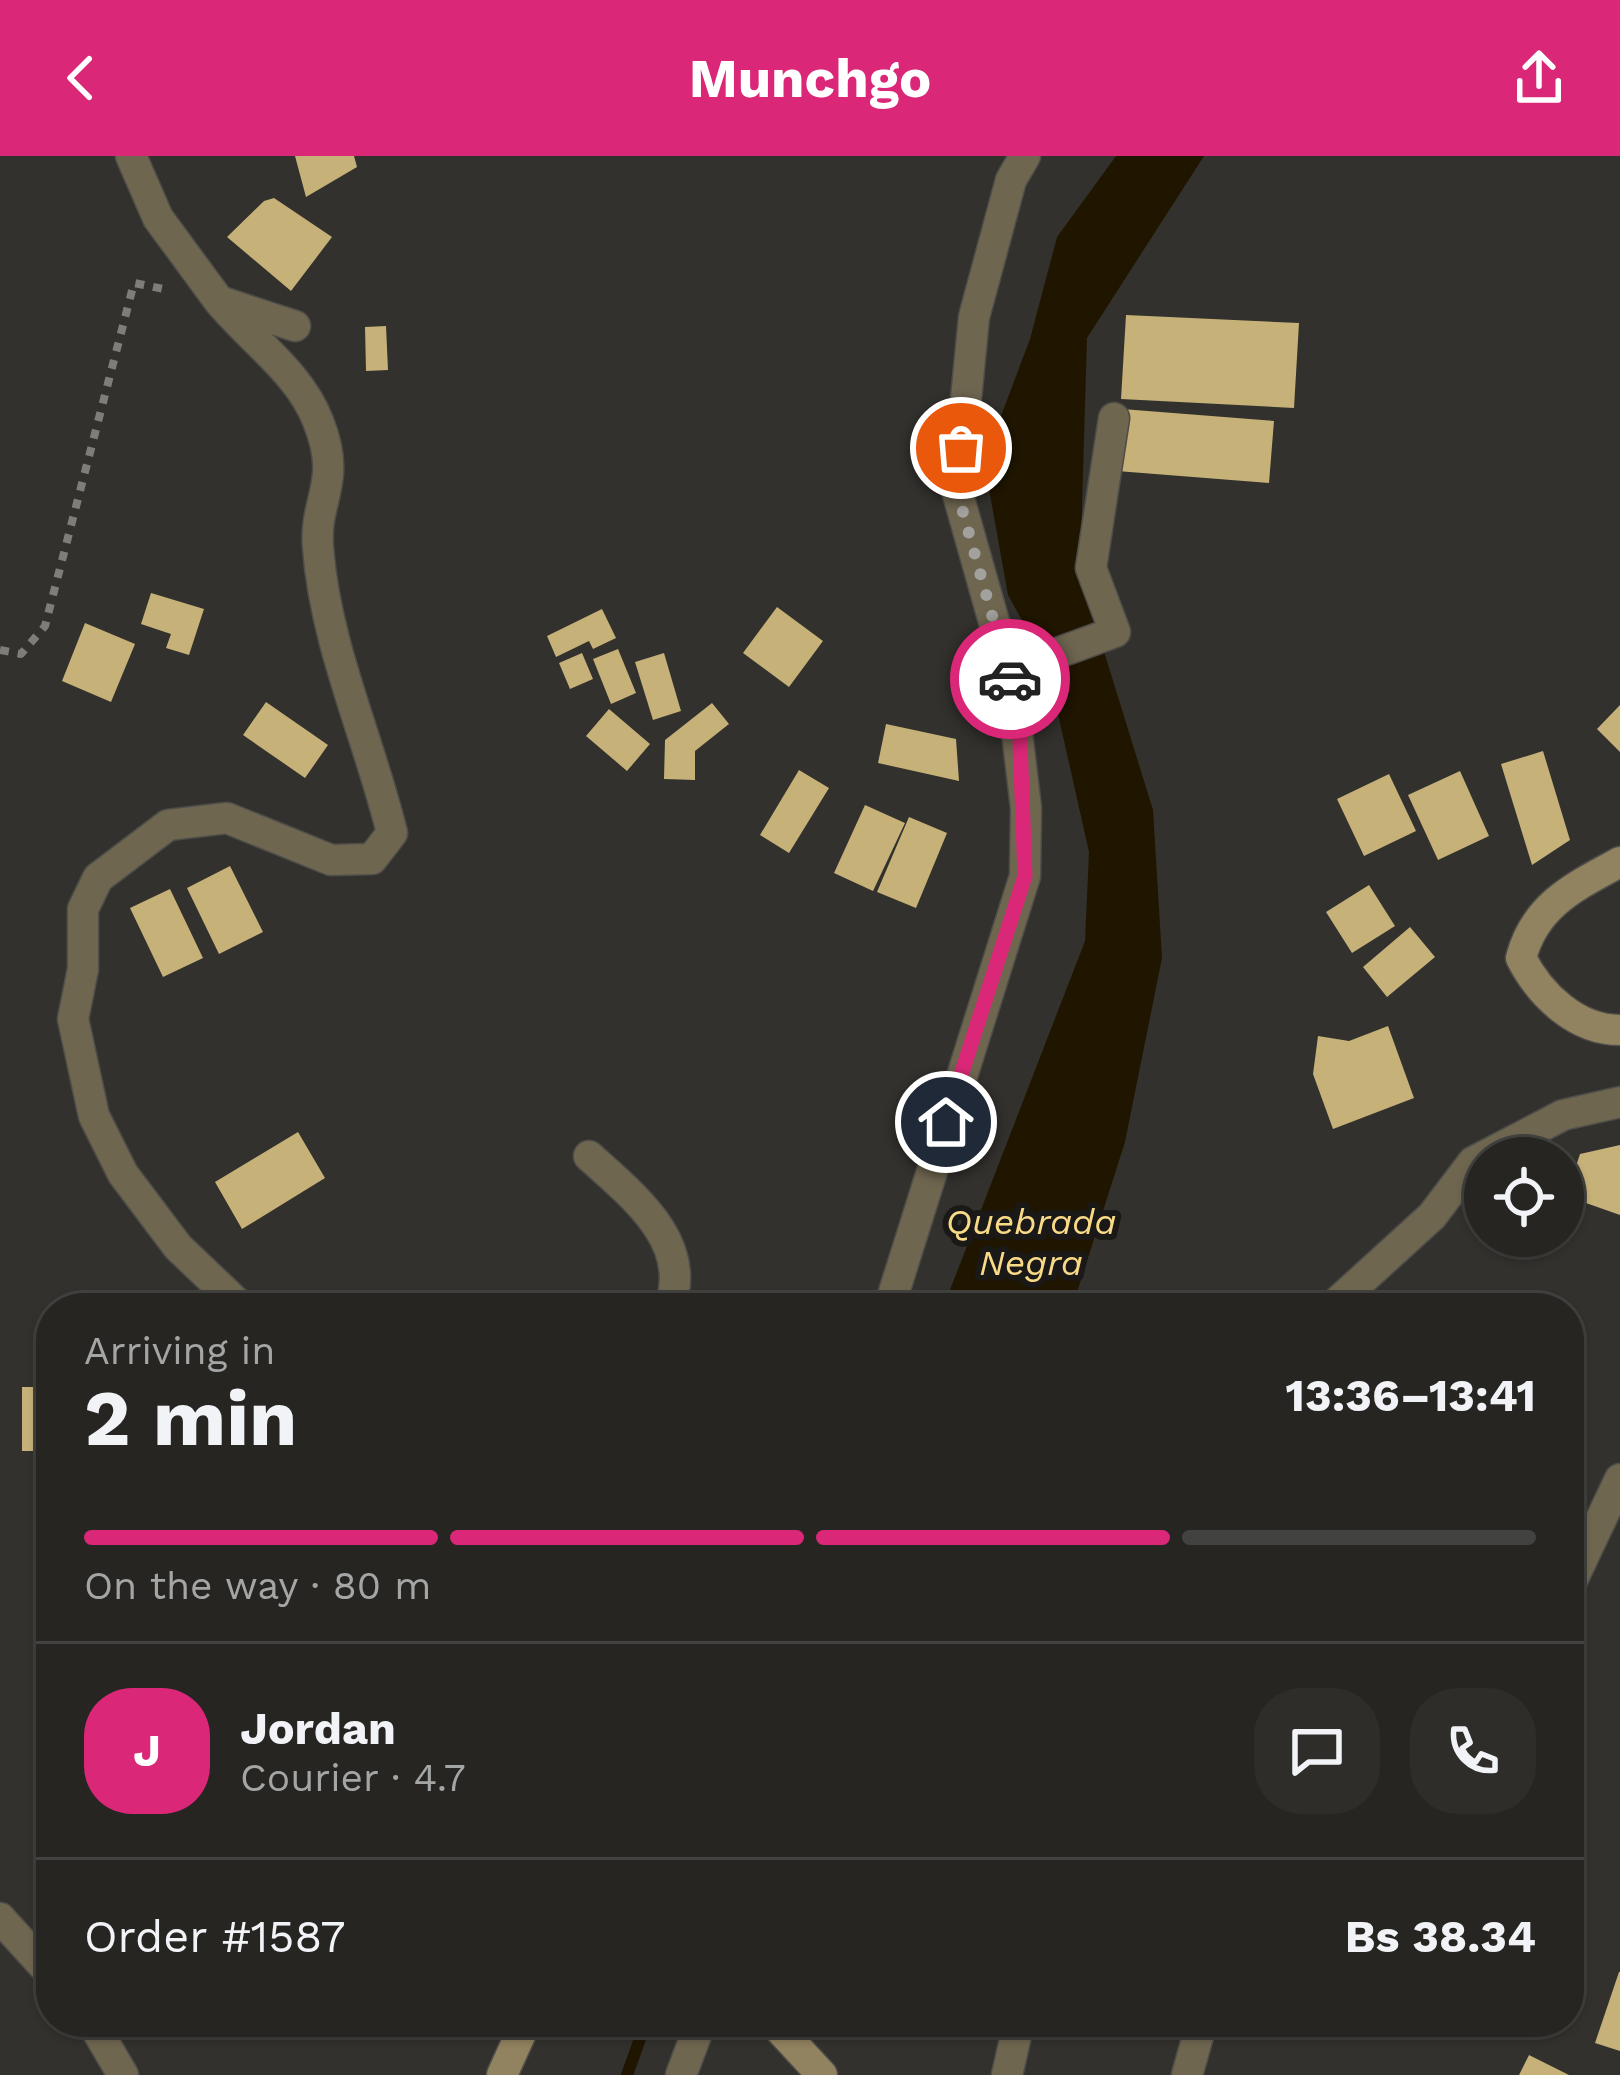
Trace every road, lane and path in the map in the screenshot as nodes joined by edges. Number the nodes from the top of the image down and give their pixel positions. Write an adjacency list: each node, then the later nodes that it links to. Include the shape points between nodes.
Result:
1 (131, 156): 3 (street, via 158,218)
2 (1025, 156): 7 (street, via 1011,180 974,317 957,491)
3 (220, 302): 4 (street); 6 (path, via 134,283 45,626 21,654); 12 (street, via 290,374 318,421 332,476 317,543 344,680 392,832 372,859 331,860 227,818 168,824 98,878 83,909 73,1019 94,1116 123,1174 178,1247)
4 (295, 326)
5 (1114, 418): 7 (street, via 1091,568 1115,632)
6 (0, 650)
7 (1020, 672): 14 (street, via 1025,876)
8 (1620, 862): 9 (main road, via 1564,892 1530,926 1522,958 1537,988 1568,1013)
9 (1620, 1030)
10 (1620, 1102): 15 (street, via 1563,1115 1473,1162 1432,1216)
11 (589, 1156): 13 (street, via 645,1208 673,1253)
12 (226, 1293)
13 (675, 1293)
14 (894, 1293)
15 (1347, 1293)
16 (1620, 1479): 17 (street)
17 (1584, 1555)
18 (0, 1918): 19 (street)
19 (36, 1958)
20 (101, 2037): 26 (street)
21 (519, 2037): 27 (main road)
22 (695, 2037): 28 (street)
23 (787, 2037): 29 (main road)
24 (1015, 2037): 30 (street)
25 (1198, 2037): 31 (street)
26 (123, 2075)
27 (502, 2075)
28 (681, 2075)
29 (822, 2075)
30 (1006, 2075)
31 (1187, 2075)

